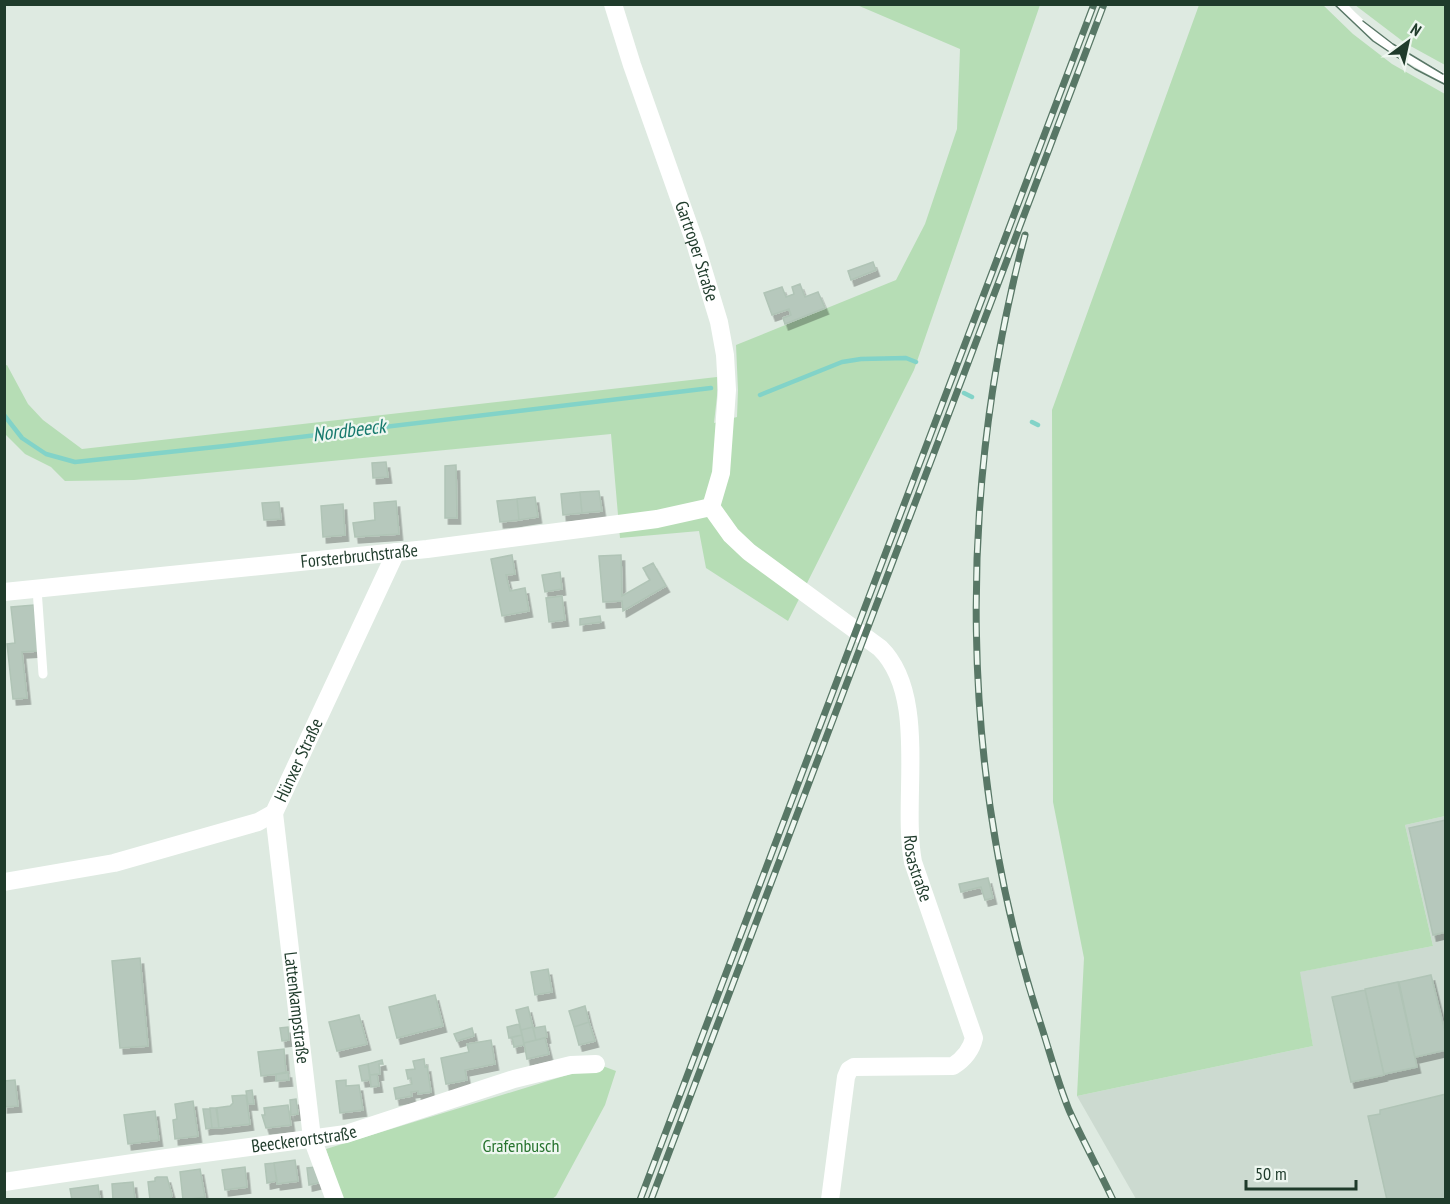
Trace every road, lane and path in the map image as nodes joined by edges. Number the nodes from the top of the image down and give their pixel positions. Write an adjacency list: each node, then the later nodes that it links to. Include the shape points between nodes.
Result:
1 (613, 4): 4 (street, Gartroper Straße, via 719,322 725,355 726,401 721,473)
2 (1341, 4): 3 (lane, via 1368,31 1400,54)
3 (1446, 79)
4 (711, 507): 5 (street, Forsterbruchstraße, via 657,519); 15 (street, Rosastraße, via 749,552 880,648 898,672 908,715 912,855 974,1038 962,1061 952,1066 849,1070)
5 (396, 552): 6 (street, Forsterbruchstraße); 9 (street, Hünxer Straße)
6 (37, 589): 7 (street, Forsterbruchstraße); 8 (lane)
7 (4, 592)
8 (43, 674)
9 (274, 813): 10 (street, Hünxer Straße, via 258,822 114,863); 12 (street, Lattenkampstraße)
10 (4, 882)
11 (596, 1064): 12 (street, Beeckerortstraße, via 571,1065 514,1079 346,1134)
12 (312, 1138): 13 (street, Beeckerortstraße); 14 (street, Lattenkampstraße)
13 (4, 1182)
14 (335, 1200)
15 (830, 1200)

